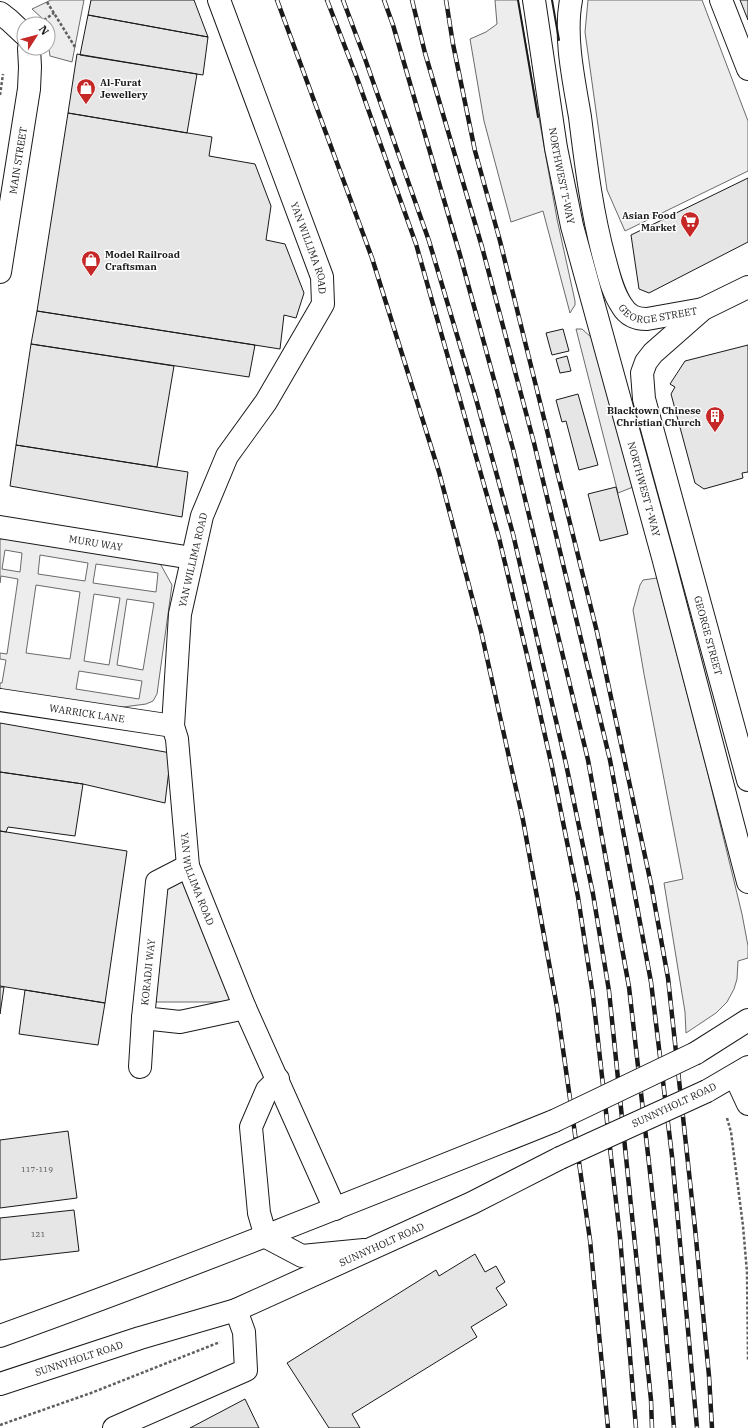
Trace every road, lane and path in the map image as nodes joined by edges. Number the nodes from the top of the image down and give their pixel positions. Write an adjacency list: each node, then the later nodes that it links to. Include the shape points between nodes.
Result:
1 (7, 0): 6 (main road)
2 (219, 0): 21 (main road, YAN WILLIMA ROAD, via 322,277 323,304 266,402 227,456 202,516)
3 (534, 0): 26 (main road, NORTHWEST T-WAY, via 556,148 572,226 664,557)
4 (721, 0): 15 (main road)
5 (47, 2): 9 (path)
6 (0, 3)
7 (570, 5): 19 (main road, GEORGE STREET, via 570,46 596,224 615,293 622,306 638,319)
8 (0, 13): 11 (main road)
9 (54, 13): 10 (path); 12 (path)
10 (50, 16)
11 (16, 27)
12 (75, 47)
13 (29, 56): 17 (main road, MAIN STREET, via 29,89)
14 (4, 69): 16 (path)
15 (748, 69)
16 (0, 95)
17 (0, 272)
18 (748, 287): 19 (main road)
19 (703, 309): 24 (main road, GEORGE STREET, via 653,353 642,373 642,385)
20 (0, 527): 21 (main road, MURU WAY)
21 (192, 558): 23 (main road, YAN WILLIMA ROAD, via 180,614)
22 (0, 700): 23 (main road, WARRICK LANE)
23 (173, 726): 25 (main road, YAN WILLIMA ROAD, via 177,739)
24 (748, 780)
25 (188, 866): 27 (main road, YAN WILLIMA ROAD); 28 (main road, KORADJI WAY, via 157,882)
26 (748, 882)
27 (245, 1008): 28 (main road, KORADJI WAY, via 180,1022); 32 (main road, YAN WILLIMA ROAD)
28 (143, 1018): 30 (main road)
29 (748, 1020): 35 (main road, bridge, via 696,1053 554,1121)
30 (140, 1067)
31 (741, 1071): 33 (main road); 37 (main road, SUNNYHOLT ROAD, bridge, via 707,1091 560,1158 472,1203)
32 (278, 1079): 35 (main road, YAN WILLIMA ROAD); 36 (main road, via 268,1090 250,1127 259,1213)
33 (748, 1104)
34 (726, 1115): 40 (path, via 731,1132 743,1226 747,1272)
35 (335, 1209): 36 (main road)
36 (266, 1237): 37 (main road, via 302,1256); 39 (main road)
37 (370, 1250): 38 (main road, SUNNYHOLT ROAD)
38 (236, 1310): 41 (main road, SUNNYHOLT ROAD, via 140,1338); 42 (main road, via 244,1332 246,1370)
39 (0, 1336)
40 (748, 1360)
41 (0, 1384)
42 (114, 1428)

